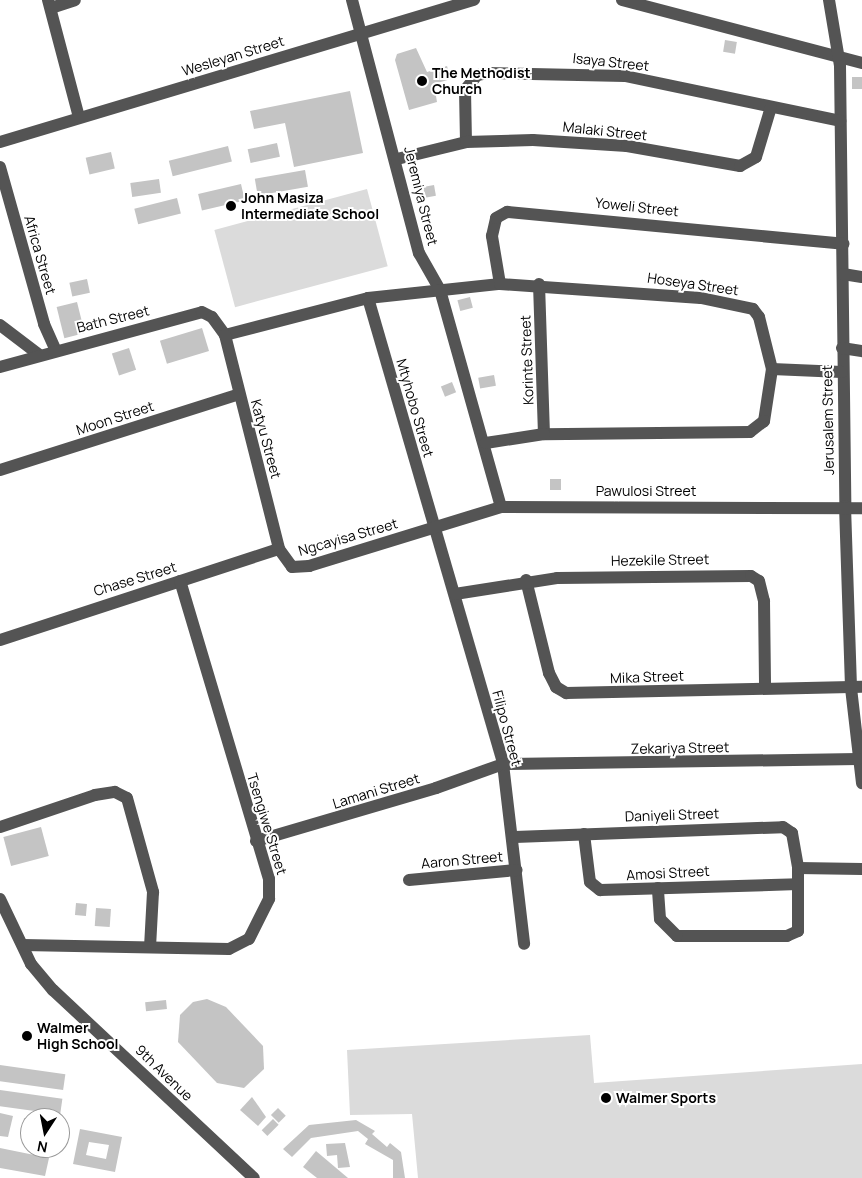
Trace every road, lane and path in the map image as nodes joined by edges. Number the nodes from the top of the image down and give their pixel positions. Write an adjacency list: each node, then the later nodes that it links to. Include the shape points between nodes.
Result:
1 (75, 0): 6 (street)
2 (352, 0): 7 (street, Jeremiya Street)
3 (474, 0): 7 (street, Wesleyan Street)
4 (622, 0): 8 (street)
5 (828, 0): 8 (street, Jerusalem Street)
6 (49, 4): 11 (street)
7 (361, 33): 11 (street, Wesleyan Street); 15 (street, Jeremiya Street)
8 (839, 54): 9 (street); 12 (street, Jerusalem Street)
9 (862, 63)
10 (771, 107): 12 (street, Isaya Street); 14 (street, Malaki Street, via 756,157 740,166 568,141); 14 (street, Isaya Street, via 625,76 488,73 477,75 465,90)
11 (79, 117): 13 (street, Wesleyan Street)
12 (840, 121): 17 (street, Jerusalem Street)
13 (0, 142)
14 (466, 142): 15 (street, Malaki Street)
15 (397, 159): 22 (street, Jeremiya Street, via 419,253)
16 (0, 167): 27 (street, Africa Street, via 44,324)
17 (843, 244): 18 (street, Jerusalem Street); 20 (street, Yoweli Street, via 507,212 496,218 492,236)
18 (843, 274): 19 (street); 26 (street, Jerusalem Street)
19 (862, 277)
20 (500, 284): 21 (street, Hoseya Street); 22 (street, Hoseya Street)
21 (539, 284): 31 (street, Hoseya Street, via 701,298 753,309 766,334); 34 (street, Korinte Street)
22 (440, 290): 23 (street); 35 (street, Jeremiya Street)
23 (368, 298): 25 (street); 40 (street, Mtyhobo Street)
24 (0, 326): 29 (street)
25 (225, 335): 27 (street, Bath Street, via 212,317 202,312); 33 (street, Katyu Street)
26 (842, 348): 28 (street); 32 (street, Jerusalem Street)
27 (55, 349): 29 (street, Bath Street)
28 (862, 351)
29 (38, 354): 30 (street, Bath Street)
30 (0, 367)
31 (772, 369): 32 (street); 34 (street, Hoseya Street, via 764,421 750,432)
32 (842, 372): 37 (street, Jerusalem Street)
33 (239, 394): 36 (street, Moon Street); 41 (street, Katyu Street)
34 (544, 434): 35 (street, Hoseya Street)
35 (486, 443): 38 (street, Jeremiya Street)
36 (0, 470)
37 (845, 506): 38 (street, Pawulosi Street); 39 (street, Pawulosi Street); 46 (street, Jerusalem Street)
38 (501, 507): 40 (street, Pawulosi Street)
39 (862, 508)
40 (432, 526): 41 (street, Ngcayisa Street, via 298,568 286,563); 44 (street, Filipo Street)
41 (279, 549): 43 (street, Chase Street)
42 (526, 580): 44 (street, Hezekile Street); 47 (street, Mika Street, via 550,673 561,690 592,694); 47 (street, Hezekile Street, via 751,576 758,581 764,601)
43 (180, 581): 45 (street, Chase Street); 54 (street, Tsengiwe Street)
44 (455, 594): 49 (street, Filipo Street)
45 (0, 640)
46 (856, 687): 47 (street, Mika Street); 48 (street, Jerusalem Street)
47 (765, 688)
48 (858, 759): 49 (street, Zekariya Street); 50 (street, Jerusalem Street)
49 (502, 764): 53 (street, Filipo Street); 54 (street, Lamani Street, via 428,791)
50 (862, 783)
51 (0, 827): 64 (street, via 95,796 115,792 127,798 153,892)
52 (584, 834): 53 (street, Daniyeli Street); 55 (street, Daniyeli Street, via 784,827 792,833); 60 (street, Amosi Street, via 594,887)
53 (515, 837): 57 (street, Filipo Street)
54 (256, 841): 64 (street, Tsengiwe Street, via 270,893 249,939 229,949)
55 (798, 868): 56 (street); 59 (street, Daniyeli Street)
56 (862, 869)
57 (517, 870): 58 (street, Aaron Street); 62 (street, Filipo Street)
58 (409, 880)
59 (798, 884): 60 (street, Amosi Street); 60 (street, Daniyeli Street, via 798,931 787,936 677,936 660,919)
60 (658, 888)
61 (0, 899): 63 (street, 9th Avenue)
62 (524, 944)
63 (23, 945): 64 (street, Tsengiwe Street); 65 (street, 9th Avenue, via 31,964 53,990)
64 (150, 947)
65 (250, 1175)

